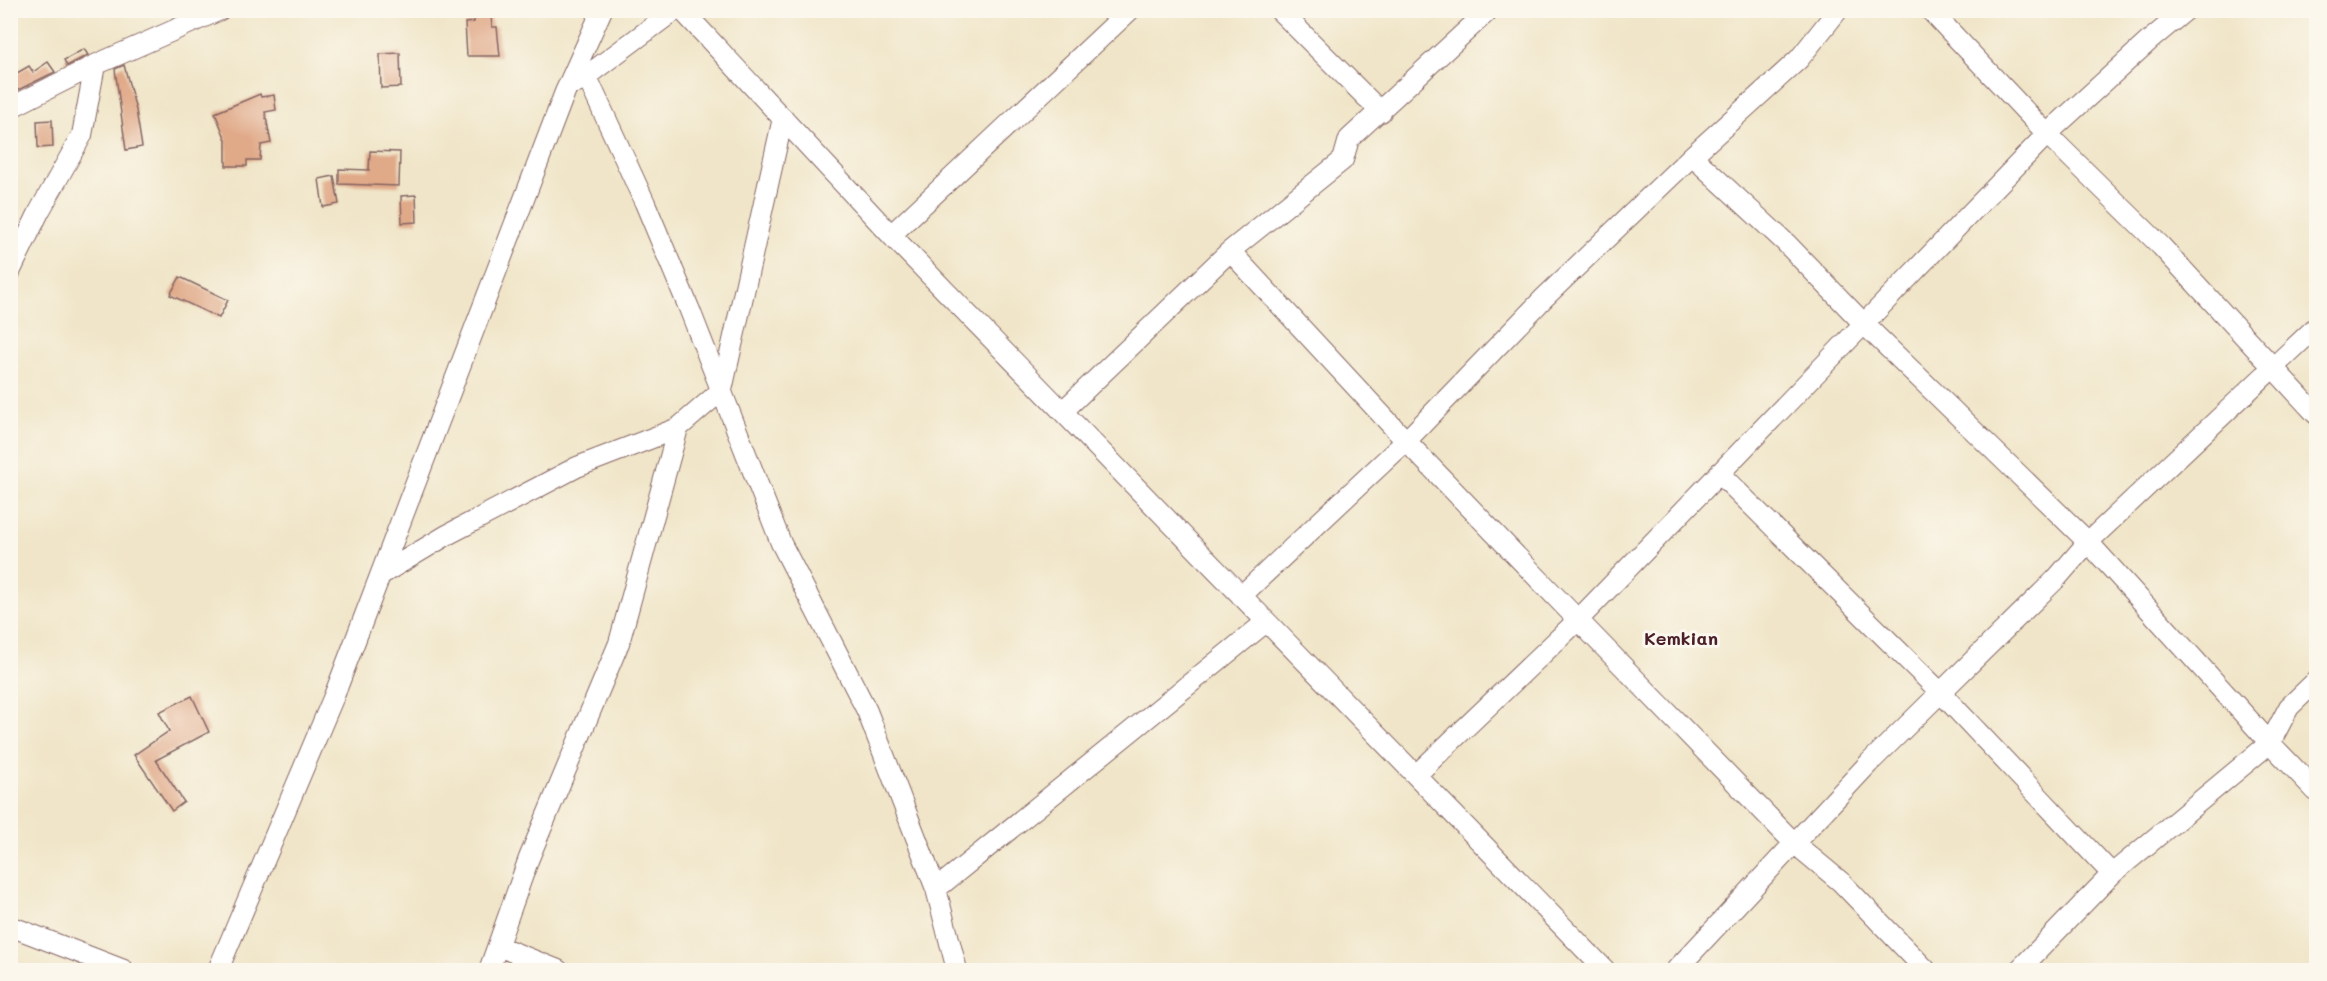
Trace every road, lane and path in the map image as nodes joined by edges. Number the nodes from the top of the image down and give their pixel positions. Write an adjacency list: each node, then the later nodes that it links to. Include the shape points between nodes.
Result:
1 (220, 10): 11 (street)
2 (602, 10): 13 (street)
3 (675, 10): 12 (street)
4 (682, 10): 16 (street)
5 (1130, 10): 19 (street)
6 (1279, 10): 15 (street)
7 (1489, 10): 15 (street)
8 (1839, 10): 18 (street, via 1799,59)
9 (1930, 10): 17 (street)
10 (2186, 10): 17 (street)
11 (95, 65): 14 (street); 21 (street, via 82,135)
12 (586, 75): 13 (street); 25 (street, via 645,203)
13 (565, 92): 32 (street)
14 (10, 108)
15 (1381, 112): 20 (street, via 1349,139 1343,160)
16 (783, 118): 19 (street); 25 (street)
17 (2047, 134): 22 (street); 24 (street, via 2162,246)
18 (1692, 156): 22 (street, via 1786,243); 29 (street, via 1544,298)
19 (891, 235): 26 (street)
20 (1230, 251): 26 (street); 29 (street)
21 (10, 272)
22 (1865, 325): 30 (street); 31 (street)
23 (2316, 327): 24 (street)
24 (2273, 367): 27 (street); 31 (street)
25 (722, 390): 28 (street); 43 (street, via 781,543 867,711)
26 (1063, 411): 33 (street)
27 (2316, 414)
28 (678, 428): 32 (street, via 578,467 447,535); 45 (street, via 619,643 529,858)
29 (1406, 441): 33 (street); 34 (street)
30 (1719, 473): 34 (street); 37 (street)
31 (2088, 542): 37 (street); 38 (street)
32 (382, 574): 47 (street)
33 (1241, 596): 35 (street)
34 (1578, 620): 39 (street); 41 (street)
35 (1266, 622): 39 (street); 43 (street)
36 (2316, 681): 38 (street, via 2289,706)
37 (1941, 693): 41 (street); 42 (street)
38 (2270, 743): 40 (street); 42 (street)
39 (1416, 775): 51 (street)
40 (2316, 791)
41 (1794, 843): 52 (street); 53 (street, via 1840,882)
42 (2112, 874): 54 (street)
43 (936, 889): 50 (street)
44 (10, 926): 46 (street)
45 (498, 946): 48 (street); 49 (street)
46 (124, 970)
47 (218, 970)
48 (489, 970)
49 (558, 970)
50 (957, 970)
51 (1605, 970)
52 (1676, 970)
53 (1926, 970)
54 (2019, 970)

